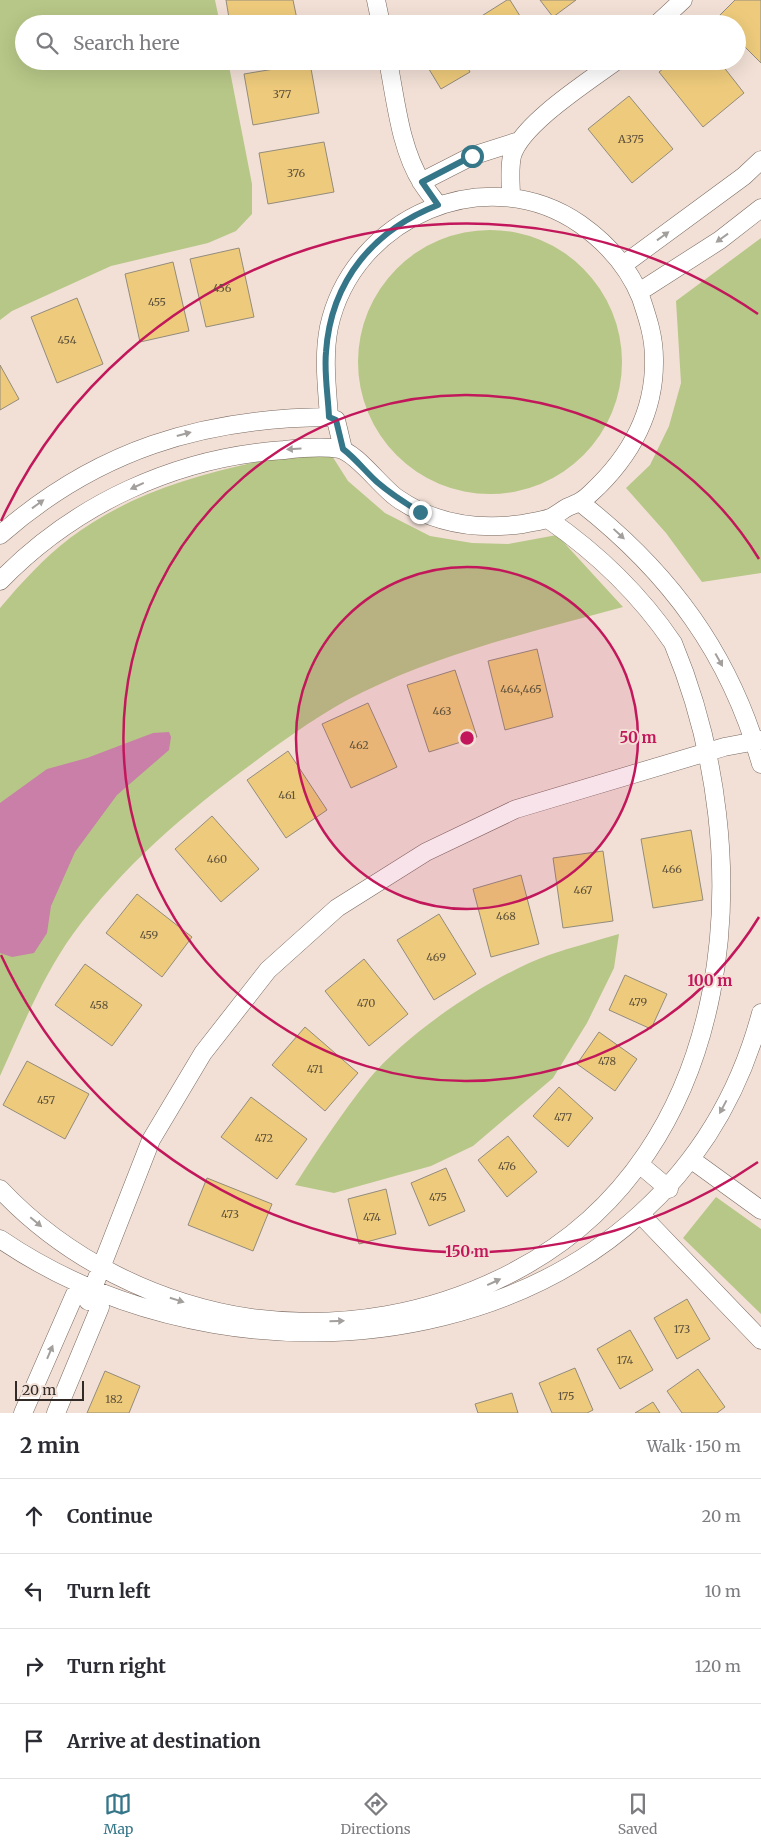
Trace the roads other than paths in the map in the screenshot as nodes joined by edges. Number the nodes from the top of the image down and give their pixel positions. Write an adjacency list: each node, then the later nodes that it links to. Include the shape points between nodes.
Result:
1 (376, 0): 3 (street)
2 (684, 0): 4 (street)
3 (379, 15)
4 (667, 15)
5 (390, 70): 9 (street, via 400,120)
6 (604, 70): 7 (street, via 531,126)
7 (519, 141): 9 (street, via 472,156); 10 (street, via 511,166)
8 (761, 160): 13 (street, one-way to 8)
9 (422, 182): 11 (street)
10 (511, 198): 11 (street, via 487,196); 13 (street, via 540,204 574,220 592,232)
11 (438, 205): 15 (street, via 394,227 359,261 346,282 335,304 329,328 326,352)
12 (761, 208): 14 (street, one-way to 14, via 720,240)
13 (623, 265): 14 (street)
14 (638, 292): 17 (street, via 654,346 651,396 630,449)
15 (329, 417): 16 (street, via 336,420); 19 (street, one-way to 15, via 53,494 89,472 165,439 246,421)
16 (343, 449): 18 (street, via 397,498 420,512 445,521 498,527); 20 (street, one-way to 20, via 254,452 186,467 148,480 77,517 45,540)
17 (581, 503): 18 (street); 21 (street, one-way to 21, via 645,559 688,612 721,662)
18 (548, 519): 22 (street, via 601,559 652,615 694,678)
19 (0, 535)
20 (0, 581)
21 (758, 740): 22 (street); 23 (street)
22 (724, 748): 24 (street); 34 (street, via 516,809 426,852 337,908 268,970 203,1052 151,1140)
23 (761, 764)
24 (729, 766)
25 (761, 1013): 27 (street, one-way to 27, via 732,1091)
26 (707, 1068): 28 (street, via 670,1134)
27 (692, 1160): 30 (street); 31 (street)
28 (644, 1168): 30 (street); 34 (street, one-way to 28, via 166,1297 237,1316 311,1322 386,1316 460,1296 528,1265 590,1221)
29 (0, 1189): 34 (street, one-way to 34, via 38,1224)
30 (669, 1189): 32 (street)
31 (761, 1210)
32 (644, 1218): 35 (street, via 584,1269); 38 (street)
33 (0, 1239): 36 (street, via 42,1273)
34 (100, 1267): 36 (street)
35 (534, 1300)
36 (87, 1301): 37 (street); 39 (street, one-way to 36); 40 (street)
37 (118, 1316)
38 (761, 1340)
39 (23, 1413)
40 (56, 1413)

